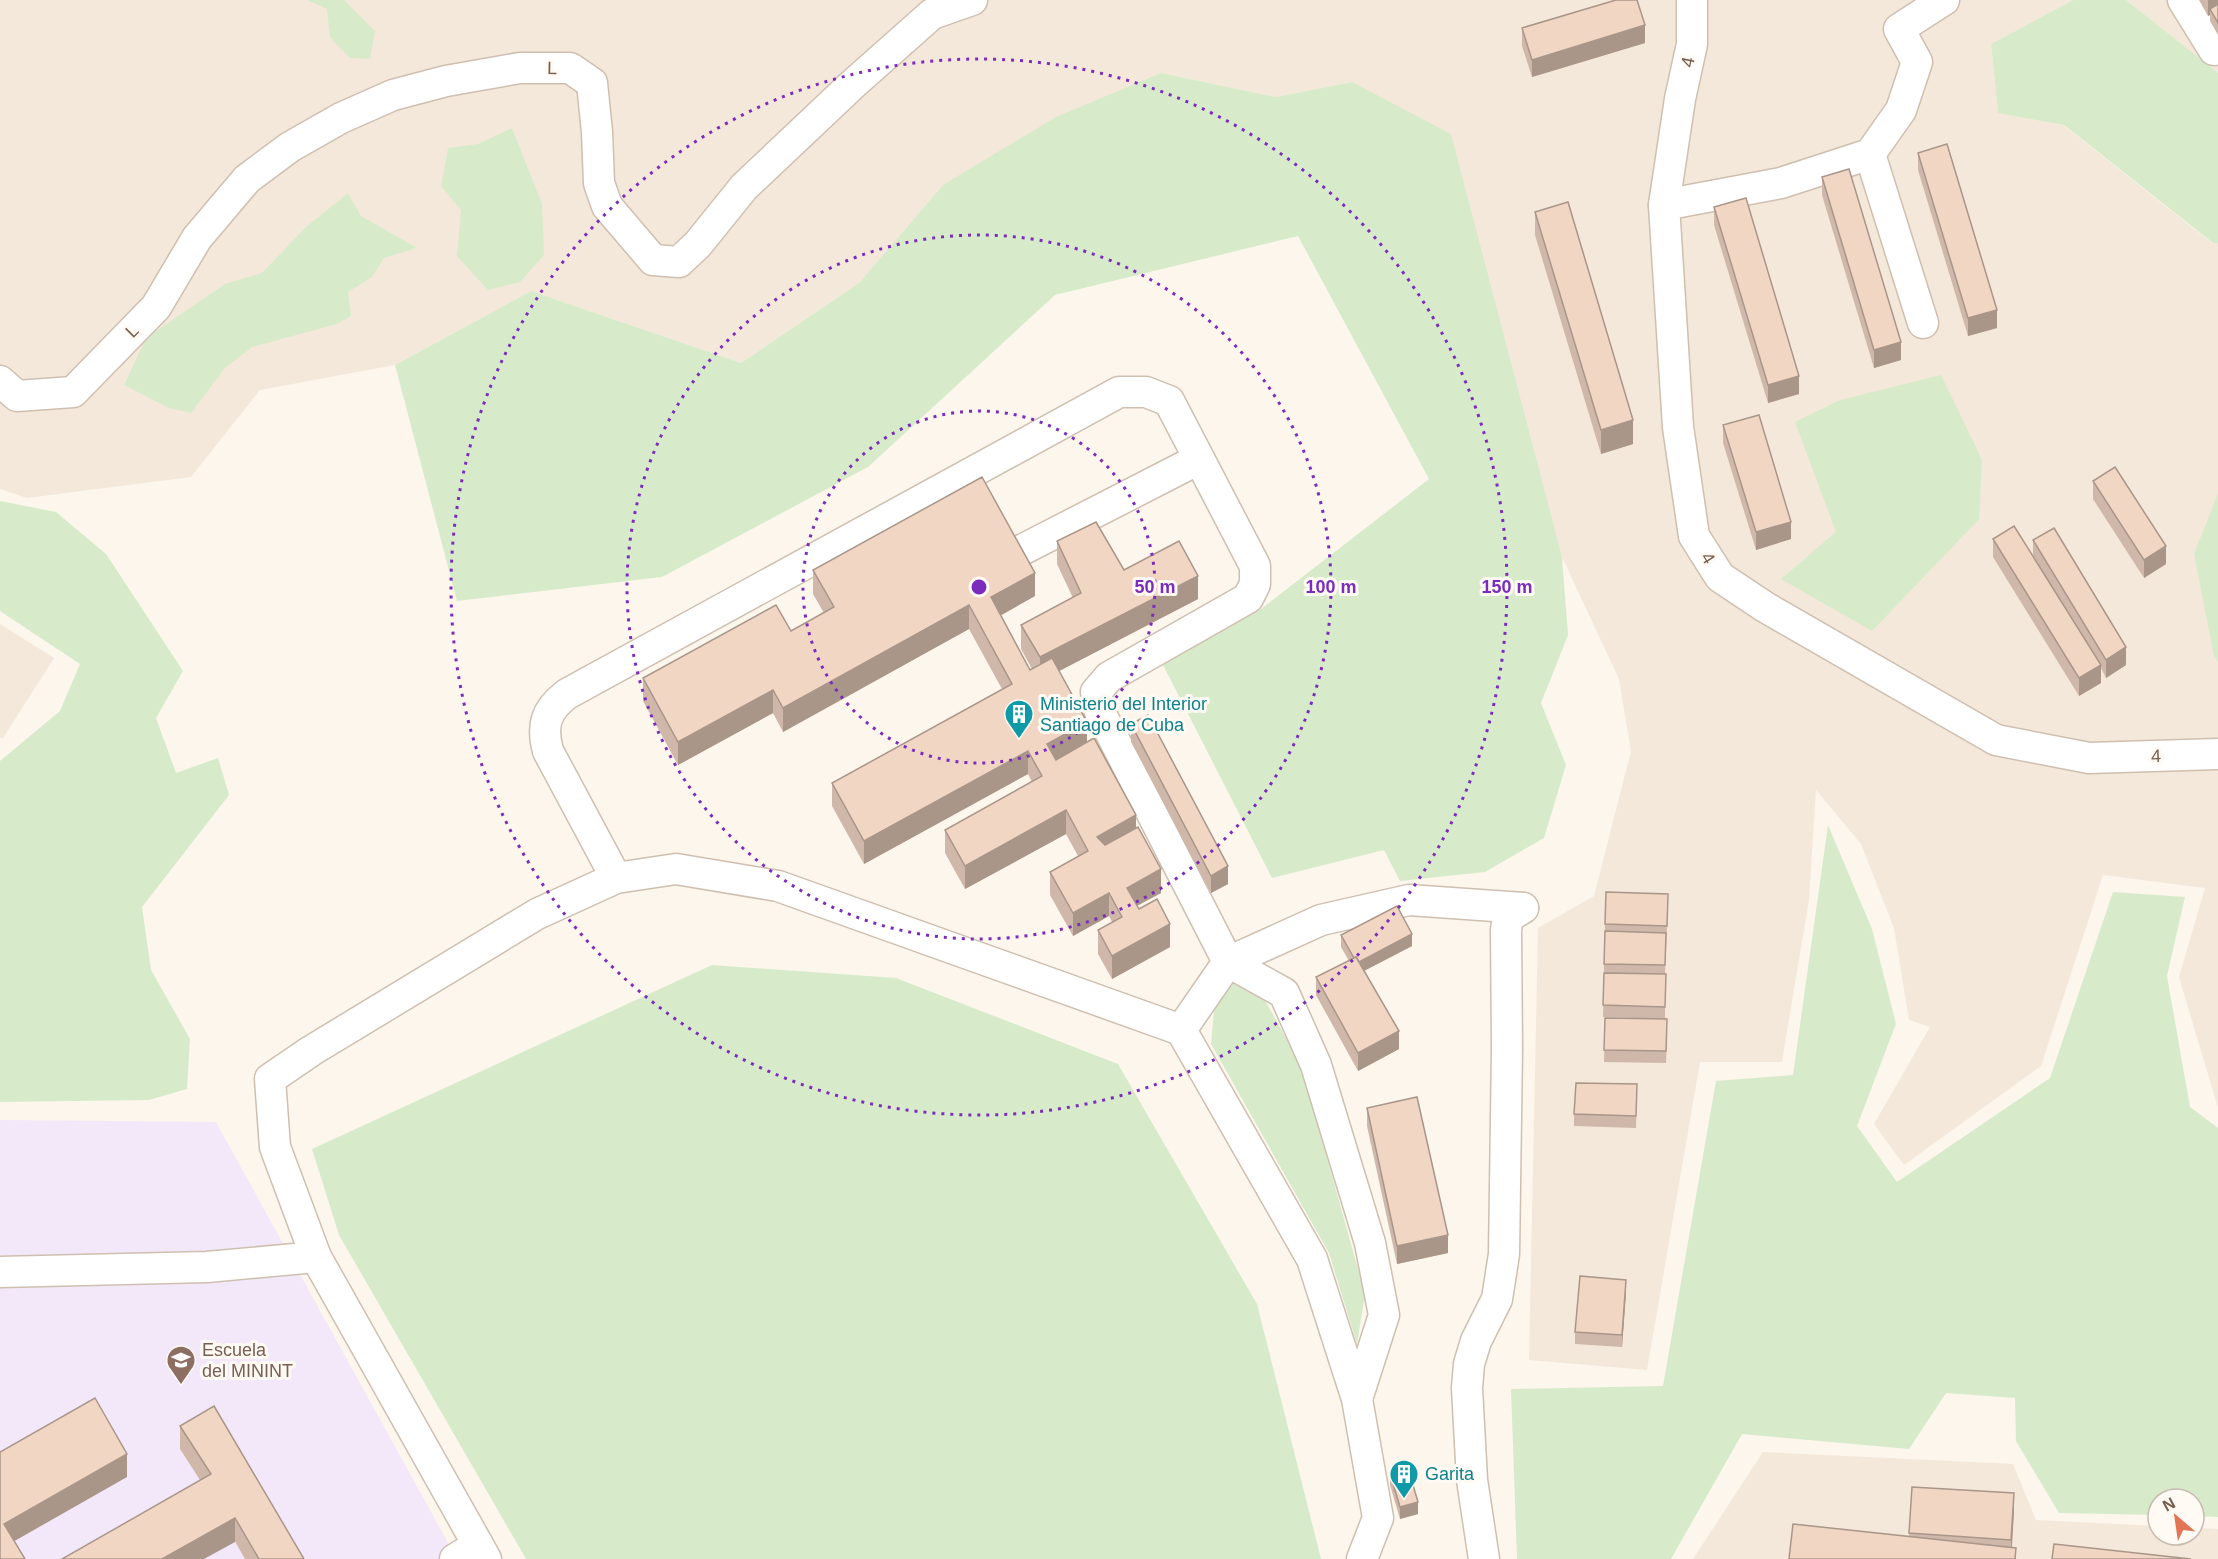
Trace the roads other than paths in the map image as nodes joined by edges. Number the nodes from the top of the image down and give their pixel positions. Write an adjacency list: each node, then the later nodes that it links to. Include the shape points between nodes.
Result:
1 (972, 0): 9 (street, L, via 932,15 852,85 744,188 679,262 653,260 607,206 599,183 592,83 570,68 520,68 446,81 393,95 341,118 300,141 247,179 197,238 156,307 73,392)
2 (1692, 0): 7 (street, 4, via 1692,44)
3 (1944, 0): 6 (street, via 1899,29 1917,62 1901,110)
4 (2183, 0): 5 (street)
5 (2214, 50)
6 (1870, 154): 7 (street, via 1781,183); 8 (street)
7 (1664, 205): 12 (street, 4, via 1678,427 1694,536 1720,577 1765,608 1996,740 2089,758)
8 (1923, 323)
9 (8, 388)
10 (1199, 459): 11 (street); 13 (street, via 1169,401 1146,392 1119,392 567,694 552,706 543,732 548,751); 14 (street, via 1255,566 1255,584 1248,598 1109,676 1096,692 1100,712)
11 (1012, 555)
12 (2218, 754)
13 (616, 878): 15 (street, via 676,869 778,886); 16 (street, via 537,914 270,1079 275,1147)
14 (1228, 962): 15 (street); 18 (street, via 1284,993 1316,1065 1370,1243 1384,1315); 21 (street, via 1321,920 1410,900 1523,908 1508,917 1506,930 1504,1254 1497,1299 1476,1341 1467,1388 1472,1480)
15 (1181, 1030): 18 (street, via 1311,1259)
16 (316, 1257): 17 (street, via 207,1267); 19 (street)
17 (0, 1272)
18 (1357, 1399): 20 (street, via 1378,1518)
19 (473, 1554)
20 (1362, 1559)
21 (1484, 1559)

